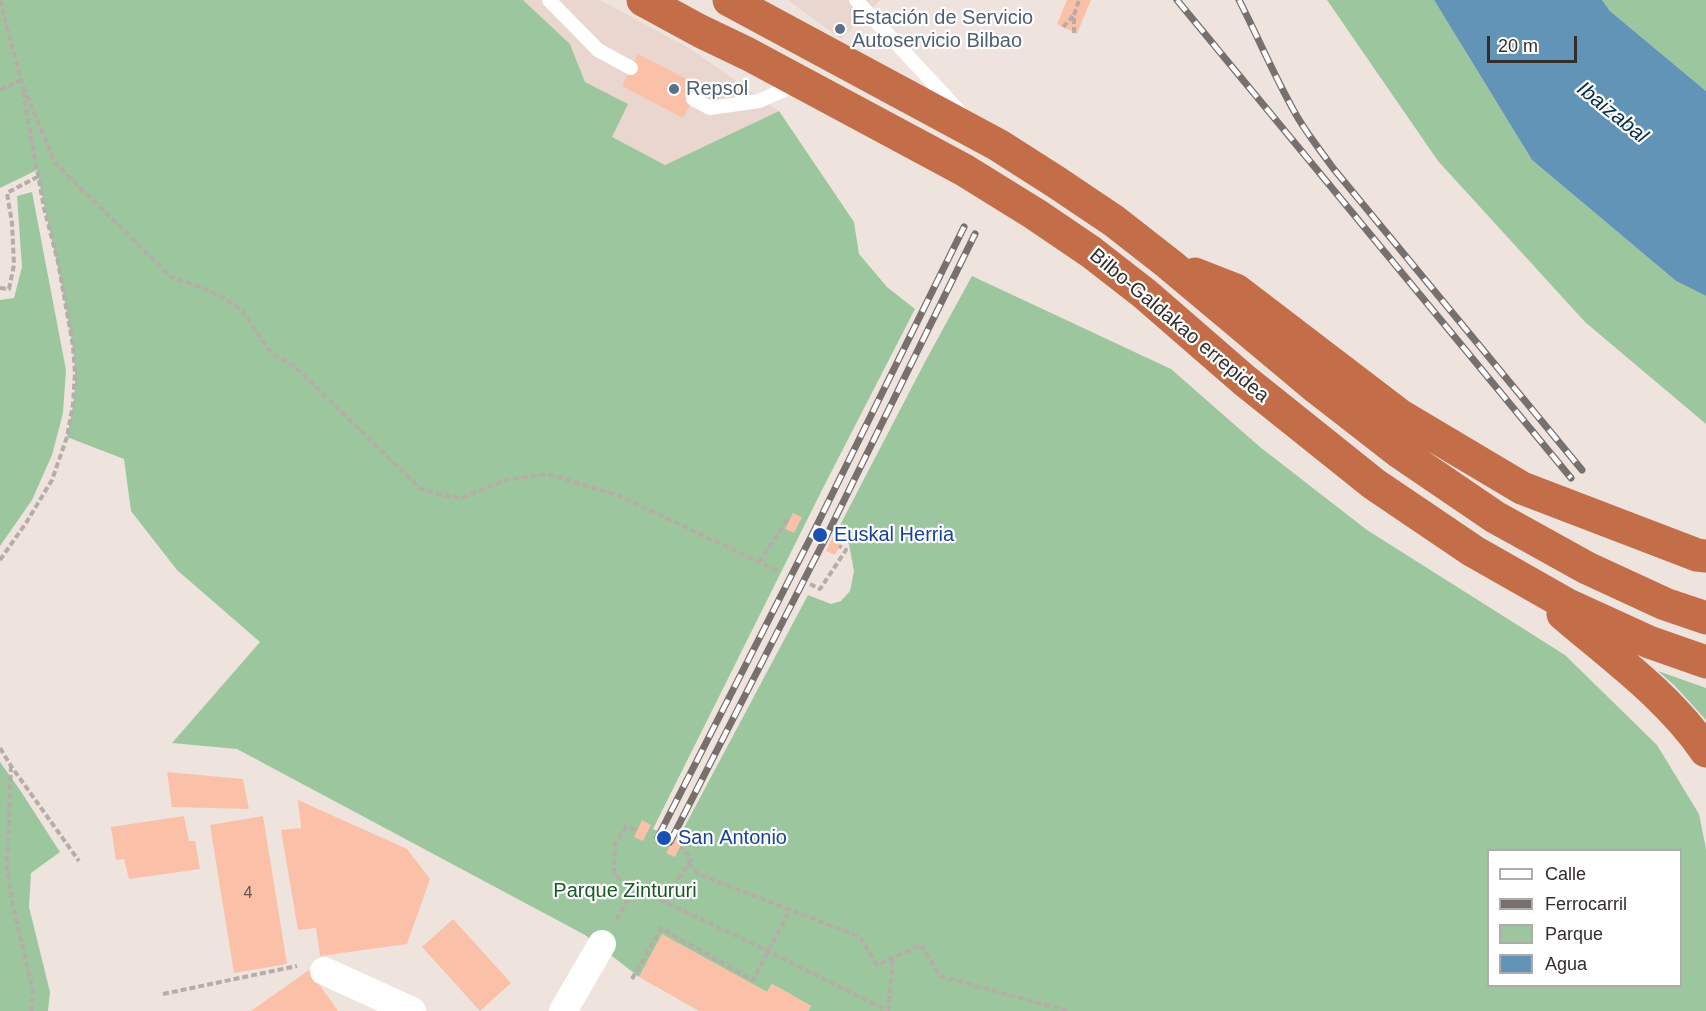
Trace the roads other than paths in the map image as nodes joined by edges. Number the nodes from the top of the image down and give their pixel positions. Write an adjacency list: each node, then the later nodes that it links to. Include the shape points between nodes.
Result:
1 (549, 0): 5 (lane, via 598,50)
2 (643, 0): 6 (highway, Bilbo-Galdakao errepidea)
3 (729, 0): 8 (highway, Bilbo-Galdakao errepidea)
4 (856, 0): 8 (lane)
5 (631, 68)
6 (802, 83): 7 (lane, via 759,101 710,108); 11 (highway, Bilbo-Galdakao errepidea, via 978,178 1082,246 1374,484 1464,546)
7 (693, 99)
8 (982, 136): 9 (highway, Bilbo-Galdakao errepidea, via 1114,221)
9 (1169, 264): 10 (highway, via 1236,290 1401,416 1522,488); 12 (highway, Bilbo-Galdakao errepidea, via 1326,395 1398,451 1494,517 1587,568)
10 (1706, 556)
11 (1523, 580): 13 (highway, Bilbo-Galdakao errepidea, via 1649,642); 14 (highway, via 1662,699)
12 (1706, 618)
13 (1706, 662)
14 (1706, 751)
15 (602, 944): 18 (street)
16 (324, 971): 17 (street)
17 (412, 1011)
18 (563, 1011)

